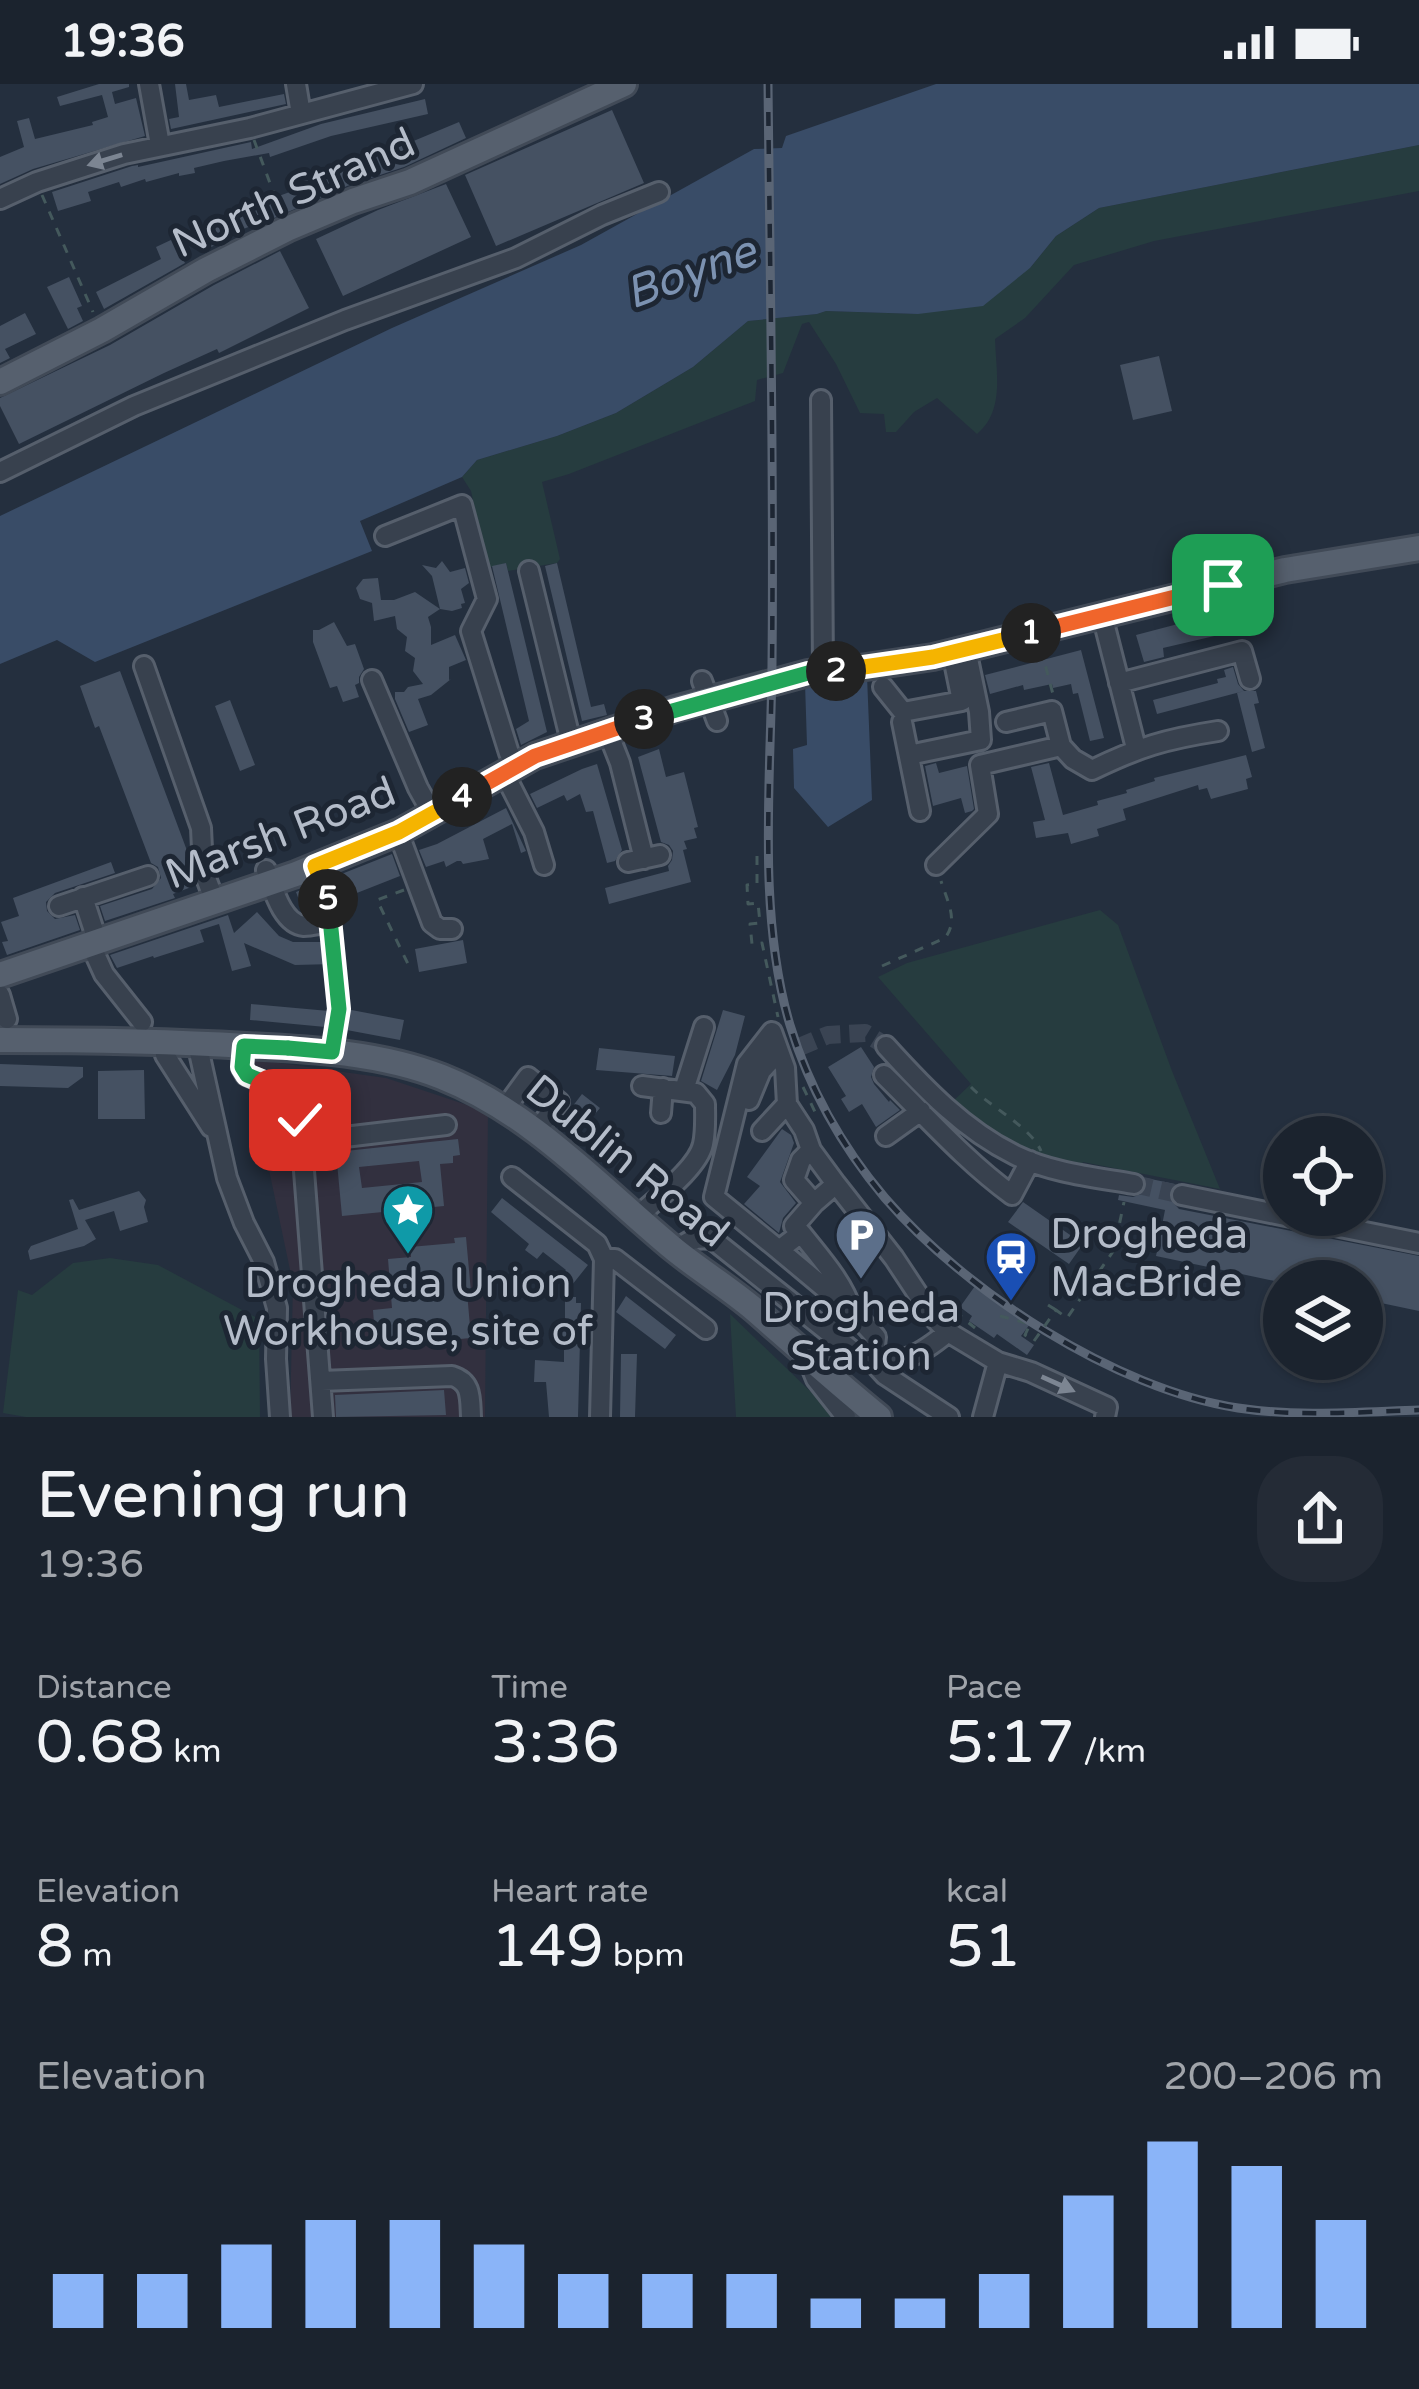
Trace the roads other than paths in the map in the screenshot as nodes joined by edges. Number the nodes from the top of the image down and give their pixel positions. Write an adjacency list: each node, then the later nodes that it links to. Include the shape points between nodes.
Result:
1 (148, 84): 6 (street)
2 (296, 84): 5 (street)
3 (413, 84): 5 (street)
4 (624, 84): 9 (main road, North Strand, via 287,229)
5 (301, 114): 6 (street)
6 (160, 145): 8 (street, one-way to 8)
7 (659, 192): 11 (street, via 516,258 345,320)
8 (0, 199)
9 (0, 382)
10 (821, 400): 18 (street)
11 (2, 464)
12 (386, 536): 31 (street, via 462,505 487,599 471,631 509,753)
13 (1419, 548): 15 (main road, Marsh Road)
14 (529, 571): 27 (street)
15 (1102, 615): 16 (main road, Marsh Road); 21 (street)
16 (959, 650): 18 (main road, Marsh Road); 22 (street, via 962,701 903,712); 30 (street, via 981,740)
17 (144, 666): 41 (street, via 201,829)
18 (823, 671): 25 (main road, Marsh Road)
19 (1250, 679): 21 (street, via 1242,651)
20 (372, 680): 33 (street)
21 (1119, 682): 29 (street)
22 (883, 687)
23 (902, 722): 30 (street)
24 (1006, 722): 28 (street, via 1052,711)
25 (607, 730): 27 (main road, Marsh Road); 35 (street)
26 (1218, 731): 29 (street)
27 (572, 742): 31 (main road, Marsh Road)
28 (1061, 746): 29 (street, via 1092,770); 37 (street, via 980,765 988,814)
29 (1136, 748)
30 (909, 754): 32 (street)
31 (502, 770): 33 (main road, Marsh Road); 36 (street)
32 (920, 811)
33 (432, 813): 34 (main road, Marsh Road)
34 (398, 832): 39 (main road, Marsh Road); 44 (street, via 432,923)
35 (644, 859)
36 (544, 865)
37 (937, 871)
38 (148, 876): 40 (street)
39 (268, 876): 41 (main road, Marsh Road); 43 (street, via 292,921)
40 (83, 898): 42 (street); 45 (street)
41 (214, 902): 45 (main road, Marsh Road)
42 (59, 906)
43 (325, 923)
44 (452, 929)
45 (94, 941): 46 (main road, Marsh Road); 48 (street, via 104,974)
46 (0, 975)
47 (0, 995): 50 (street)
48 (142, 1022)
49 (704, 1027): 58 (street)
50 (4, 1029): 51 (main road, Dublin Road)
51 (196, 1043): 52 (main road, Dublin Road); 67 (street)
52 (244, 1046): 60 (main road, Dublin Road, via 397,1063); 68 (street, via 247,1075 294,1102)
53 (886, 1046): 70 (street, via 950,1112)
54 (165, 1055): 67 (street)
55 (773, 1058): 76 (street, via 753,1086)
56 (884, 1075): 61 (street)
57 (642, 1086): 58 (street)
58 (674, 1089): 62 (street); 77 (street, via 705,1104 704,1143 690,1169)
59 (787, 1104): 64 (street); 69 (street); 76 (street, via 772,1032 747,1064 714,1197)
60 (504, 1110): 65 (main road, Dublin Road); 65 (street, via 528,1077 560,1102)
61 (921, 1111): 66 (street); 70 (street, via 1012,1195)
62 (661, 1113)
63 (446, 1125): 68 (street)
64 (763, 1130)
65 (536, 1131): 77 (main road, Dublin Road)
66 (886, 1136)
67 (219, 1139): 91 (street, via 277,1308)
68 (302, 1142): 90 (street)
69 (811, 1150): 72 (street); 75 (street, via 794,1180)
70 (1035, 1162): 73 (street)
71 (512, 1178): 82 (street, via 597,1244)
72 (836, 1184): 75 (street); 85 (street)
73 (1129, 1192)
74 (1183, 1195): 79 (street)
75 (814, 1203): 78 (street, via 794,1226)
76 (722, 1204): 80 (street)
77 (637, 1217): 81 (main road, Dublin Road)
78 (801, 1233): 80 (street); 83 (street)
79 (1419, 1243)
80 (779, 1250): 83 (street)
81 (676, 1251): 86 (street, via 688,1240 712,1239); 87 (main road, Dublin Road)
82 (604, 1259): 84 (street, via 615,1259); 94 (street)
83 (852, 1311): 86 (street); 88 (street, via 875,1337)
84 (706, 1329)
85 (948, 1332): 88 (street, via 919,1356); 89 (street)
86 (832, 1336): 88 (street)
87 (808, 1360): 95 (street); 96 (main road, Dublin Road)
88 (873, 1362): 97 (street)
89 (998, 1363): 98 (street); 99 (street, one-way to 99, via 1107,1407)
90 (321, 1381): 92 (street); 93 (street, via 452,1376 470,1390)
91 (280, 1417)
92 (323, 1417)
93 (471, 1417)
94 (600, 1417)
95 (847, 1417)
96 (879, 1417)
97 (949, 1417)
98 (983, 1417)
99 (1105, 1417)

